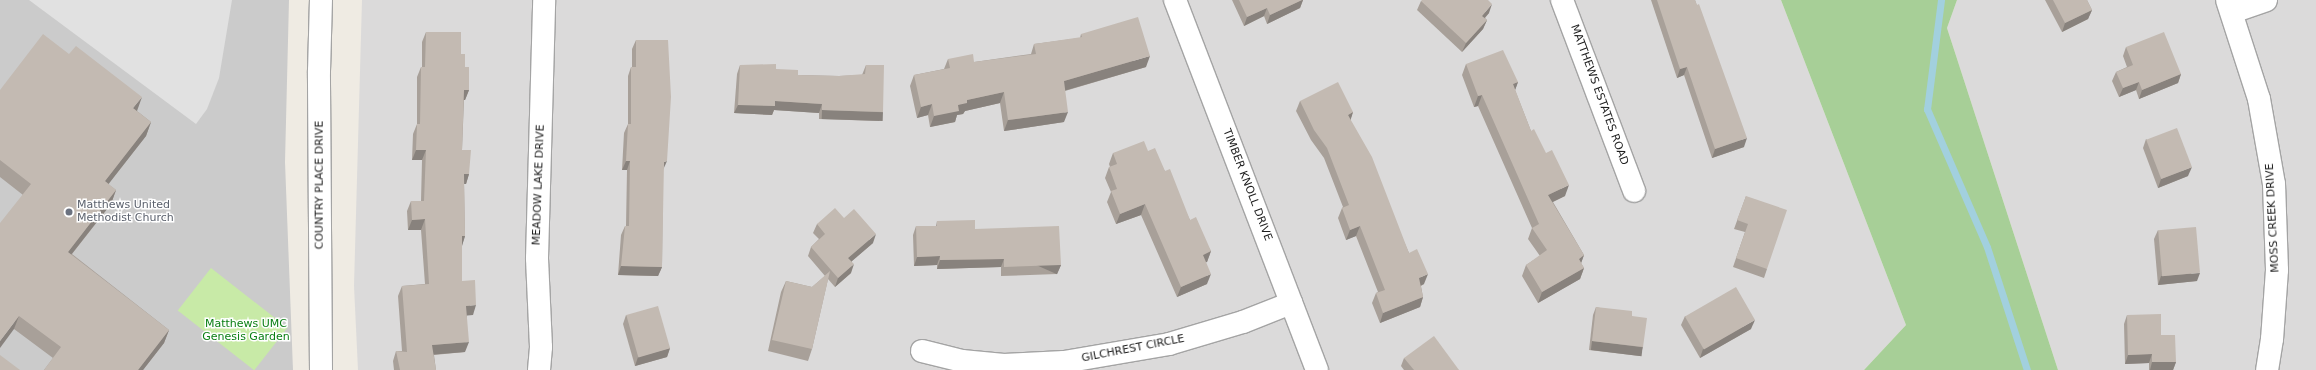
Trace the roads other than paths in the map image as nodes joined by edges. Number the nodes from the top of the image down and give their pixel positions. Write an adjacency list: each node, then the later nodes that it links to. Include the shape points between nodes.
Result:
1 (321, 0): 10 (street, COUNTRY PLACE DRIVE)
2 (544, 0): 11 (street, MEADOW LAKE DRIVE, via 537,258 542,347)
3 (1175, 0): 8 (street, TIMBER KNOLL DRIVE)
4 (1562, 0): 7 (street, MATTHEWS ESTATES ROAD)
5 (2266, 0): 6 (street)
6 (2229, 6): 13 (street, MOSS CREEK DRIVE, via 2259,99 2274,184 2277,270)
7 (1634, 191)
8 (1291, 303): 9 (street, GILCHREST CIRCLE, via 1243,322 1169,344 1064,362 1004,365 962,361); 12 (street, TIMBER KNOLL DRIVE)
9 (922, 351)
10 (321, 370)
11 (539, 370)
12 (1317, 370)
13 (2267, 370)

